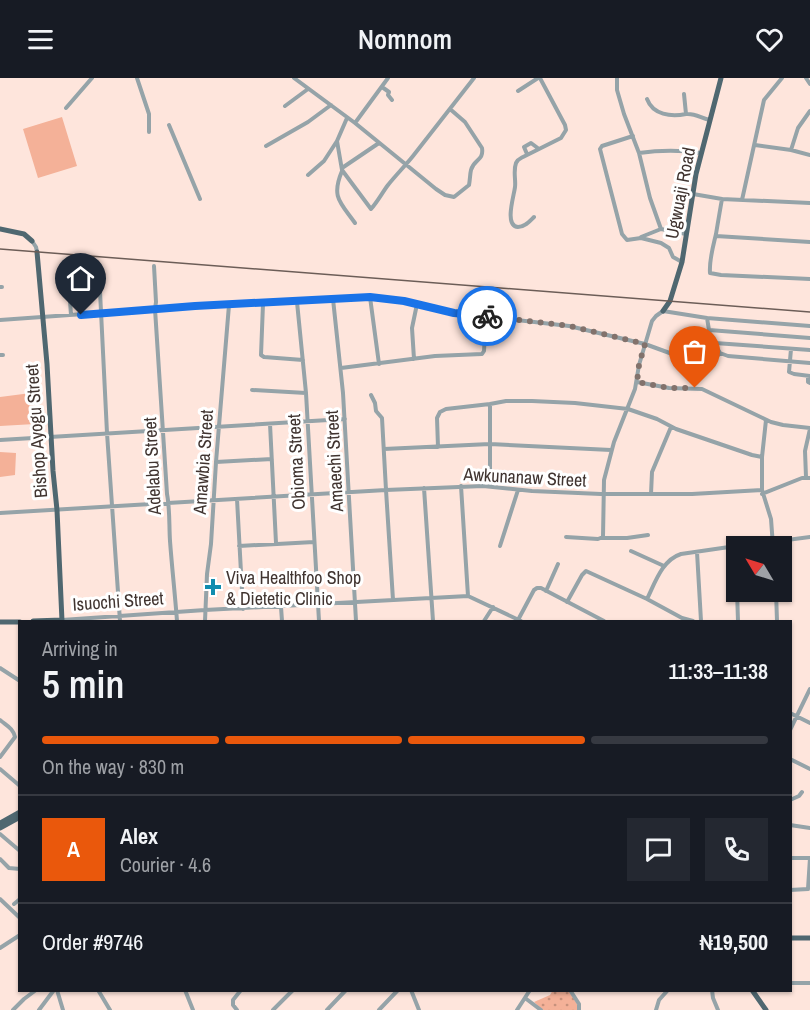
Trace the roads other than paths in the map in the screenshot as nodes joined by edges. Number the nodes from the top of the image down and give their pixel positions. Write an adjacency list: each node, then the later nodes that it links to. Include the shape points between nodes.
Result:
1 (92, 78): 20 (street)
2 (137, 78): 28 (street, via 149,114)
3 (294, 78): 13 (street)
4 (388, 78): 12 (street)
5 (474, 78): 21 (street)
6 (539, 78): 14 (street); 34 (street, via 566,130 561,138)
7 (617, 78): 29 (street, via 617,90)
8 (721, 78): 25 (main road, Ugwuaji Road)
9 (782, 78): 32 (street, via 764,100)
10 (806, 78): 11 (street)
11 (810, 84)
12 (382, 87): 17 (street); 26 (street)
13 (308, 89): 18 (street); 19 (street)
14 (518, 91)
15 (684, 94): 23 (street)
16 (647, 99): 23 (street, via 663,114)
17 (392, 100)
18 (285, 105)
19 (331, 105): 24 (street); 33 (street)
20 (66, 108)
21 (450, 109): 40 (street); 40 (street, via 465,122 482,148 482,156 472,168 470,185 454,196 445,195)
22 (810, 111): 35 (street, via 798,128)
23 (686, 114): 25 (street)
24 (347, 118): 26 (street); 30 (street)
25 (711, 120): 37 (main road, Ugwuaji Road)
26 (355, 123): 31 (street)
27 (169, 125): 45 (street)
28 (149, 132)
29 (633, 136): 36 (street); 54 (street, via 600,149 622,234 627,240)
30 (337, 141): 41 (street); 42 (street, via 324,161)
31 (379, 143): 40 (street); 41 (street)
32 (754, 145): 35 (street); 46 (street)
33 (266, 146)
34 (539, 149): 38 (street); 38 (street, via 531,143 524,147)
35 (791, 150): 39 (street)
36 (639, 153): 37 (street); 51 (street)
37 (702, 153): 43 (main road, Ugwuaji Road)
38 (527, 154): 48 (street, via 516,164 511,222 520,227)
39 (810, 155)
40 (406, 163): 41 (street, via 371,209)
41 (342, 169): 49 (street, via 337,196)
42 (308, 175)
43 (693, 194): 44 (street); 52 (main road, Ugwuaji Road)
44 (722, 199): 46 (street); 53 (street)
45 (200, 200)
46 (742, 200): 47 (street)
47 (810, 203)
48 (534, 216)
49 (356, 223)
50 (0, 229): 55 (main road, via 24,234)
51 (661, 229): 52 (street); 54 (street)
52 (686, 234): 58 (main road, Ugwuaji Road)
53 (716, 236): 56 (street); 61 (street, via 711,274)
54 (640, 238): 58 (street, via 661,243)
55 (32, 241): 57 (street, Bishop Ayogu Street)
56 (810, 242)
57 (37, 252): 74 (main road, Bishop Ayogu Street)
58 (682, 262): 70 (main road, Ugwuaji Road)
59 (154, 266): 69 (street, Adelabu Street)
60 (99, 271): 62 (street)
61 (810, 279)
62 (99, 287): 71 (street); 72 (street, via 70,290)
63 (370, 297): 64 (street); 67 (street); 89 (street)
64 (333, 299): 65 (street); 90 (street, Amaechi Street)
65 (297, 302): 66 (street); 86 (street, Obioma Street)
66 (263, 304): 68 (street); 86 (street, via 262,357)
67 (417, 304): 73 (street); 85 (street, via 412,328)
68 (230, 305): 69 (street); 103 (street, Amawbia Street)
69 (155, 309): 71 (street); 106 (street, Adelabu Street)
70 (663, 311): 75 (street); 81 (street, via 652,321)
71 (101, 314): 72 (street); 107 (street)
72 (71, 315): 74 (street)
73 (486, 316): 81 (street, via 570,326); 85 (street, via 482,354)
74 (43, 317): 76 (street); 108 (main road, Bishop Ayogu Street)
75 (707, 318): 77 (street); 78 (street)
76 (0, 320)
77 (810, 326)
78 (709, 330): 79 (street); 80 (street)
79 (810, 338)
80 (715, 343): 82 (street); 84 (street)
81 (645, 344): 84 (street, via 697,361 715,358); 92 (street)
82 (791, 349): 83 (street); 87 (street)
83 (810, 350)
84 (720, 353): 87 (street)
85 (414, 359): 89 (street)
86 (303, 360): 95 (street, Obioma Street)
87 (790, 361): 88 (street); 91 (street, via 790,373)
88 (810, 363)
89 (379, 364): 90 (street)
90 (341, 368): 99 (street, Amaechi Street)
91 (809, 376): 93 (street)
92 (637, 382): 98 (street); 100 (street, via 702,389)
93 (810, 383)
94 (252, 390): 95 (street)
95 (306, 393): 101 (street, Obioma Street)
96 (371, 395): 112 (street, via 382,418)
97 (490, 405): 98 (street, via 532,401); 110 (street); 111 (street, via 440,412)
98 (628, 409): 104 (street); 113 (street)
99 (345, 419): 101 (street); 123 (street, Amaechi Street)
100 (766, 420): 105 (street); 114 (street)
101 (307, 421): 102 (street); 127 (street, Obioma Street)
102 (270, 424): 103 (street); 115 (street)
103 (220, 426): 106 (street); 116 (street, Amawbia Street)
104 (671, 427): 114 (street); 126 (street, via 652,472)
105 (810, 428): 117 (street, via 806,452)
106 (164, 430): 107 (street); 131 (street, Adelabu Street)
107 (107, 433): 108 (street); 132 (street)
108 (51, 438): 109 (street); 133 (main road, Bishop Ayogu Street)
109 (0, 441)
110 (490, 444): 111 (street); 113 (street); 118 (street)
111 (438, 447): 112 (street)
112 (384, 449): 121 (street)
113 (611, 450): 125 (street)
114 (762, 457): 124 (street)
115 (272, 459): 116 (street); 128 (street)
116 (216, 462): 130 (street, Amawbia Street)
117 (808, 478): 124 (street, Awkunanaw Street)
118 (490, 485): 119 (street, Awkunanaw Street); 122 (street, Awkunanaw Street)
119 (461, 486): 120 (street, Awkunanaw Street); 152 (street)
120 (424, 488): 121 (street, Awkunanaw Street); 153 (street)
121 (386, 490): 123 (street, Awkunanaw Street); 155 (street)
122 (518, 490): 125 (street, Awkunanaw Street); 145 (street)
123 (349, 492): 127 (street, Awkunanaw Street); 156 (street, Amaechi Street)
124 (762, 492): 126 (street, Awkunanaw Street); 136 (street)
125 (603, 494): 126 (street, Awkunanaw Street); 139 (street)
126 (651, 494)
127 (312, 495): 128 (street, Awkunanaw Street); 141 (street, Obioma Street)
128 (274, 497): 129 (street, Awkunanaw Street); 142 (street)
129 (237, 499): 130 (street, Awkunanaw Street); 144 (street)
130 (214, 500): 131 (street, Awkunanaw Street); 164 (street, Amawbia Street)
131 (169, 503): 132 (street, Awkunanaw Street); 165 (street, Adelabu Street)
132 (112, 507): 133 (street, Awkunanaw Street); 166 (street)
133 (57, 510): 134 (street, Awkunanaw Street); 167 (main road, Bishop Ayogu Street)
134 (0, 513)
135 (648, 535): 139 (street)
136 (772, 536)
137 (566, 537): 139 (street)
138 (810, 537): 140 (street); 143 (street)
139 (603, 538)
140 (792, 540)
141 (314, 542): 142 (street); 160 (street, Obioma Street)
142 (276, 543): 144 (street)
143 (810, 543)
144 (239, 546): 163 (street)
145 (500, 546)
146 (726, 548): 148 (street)
147 (631, 550): 150 (street)
148 (697, 552): 150 (street, via 674,557); 179 (street)
149 (558, 564): 151 (street)
150 (664, 566): 154 (street)
151 (546, 591): 157 (street); 176 (street, via 534,590)
152 (468, 597): 153 (street, Isuochi Street); 162 (street)
153 (431, 598): 155 (street, Isuochi Street); 173 (street)
154 (647, 599): 157 (street, via 586,571); 178 (street)
155 (393, 600): 156 (street, Isuochi Street)
156 (356, 602): 160 (street, Isuochi Street); 172 (street, Amaechi Street)
157 (567, 602): 177 (street)
158 (737, 602): 180 (street)
159 (776, 602): 181 (street)
160 (318, 604): 161 (street, Isuochi Street); 171 (street, Obioma Street)
161 (281, 607): 163 (street, Isuochi Street); 170 (street)
162 (493, 607): 174 (street); 175 (street)
163 (243, 609): 164 (street, Isuochi Street)
164 (205, 610): 165 (street, Isuochi Street); 169 (street, Amawbia Street)
165 (176, 613): 166 (street, Isuochi Street); 168 (street, Adelabu Street)
166 (119, 618): 167 (street, Isuochi Street)
167 (62, 620)
168 (177, 620)
169 (205, 620)
170 (282, 620)
171 (320, 620)
172 (356, 620)
173 (433, 620)
174 (485, 620)
175 (517, 620)
176 (519, 620)
177 (602, 620)
178 (689, 620)
179 (701, 620)
180 (738, 620)
181 (777, 620)
182 (0, 622): 183 (main road)
183 (18, 622)
184 (0, 668): 185 (street)
185 (18, 680)
186 (810, 690): 188 (street)
187 (792, 714): 188 (street)
188 (796, 716): 190 (street); 191 (street)
189 (0, 720): 192 (street, via 14,731 15,737)
190 (810, 723)
191 (792, 725)
192 (0, 757)
193 (792, 760): 195 (street)
194 (0, 769): 196 (street)
195 (810, 770)
196 (18, 784)
197 (802, 792): 198 (street)
198 (792, 799)
199 (18, 813): 201 (main road)
200 (18, 818): 203 (main road)
201 (0, 823)
202 (792, 825): 204 (street)
203 (0, 828)
204 (810, 828)
205 (0, 834): 206 (street)
206 (18, 848)
207 (792, 858): 208 (street)
208 (810, 858): 211 (street)
209 (0, 859): 210 (street, via 9,868)
210 (18, 869)
211 (809, 889): 212 (street)
212 (792, 890)
213 (0, 899): 216 (street)
214 (18, 901): 215 (street)
215 (14, 904)
216 (18, 916)
217 (18, 936): 220 (street)
218 (792, 938): 219 (main road)
219 (810, 938)
220 (0, 948)
221 (792, 983): 222 (street)
222 (810, 983)
223 (34, 992): 239 (street)
224 (53, 992): 240 (street)
225 (56, 992): 241 (street)
226 (99, 992): 242 (street)
227 (185, 992): 243 (street)
228 (239, 992): 244 (street, via 233,1000)
229 (291, 992): 245 (street)
230 (344, 992): 246 (street)
231 (396, 992): 247 (street)
232 (412, 992): 248 (street)
233 (529, 992): 238 (street)
234 (571, 992): 251 (street)
235 (666, 992): 252 (street)
236 (712, 992): 253 (street)
237 (755, 992): 254 (main road)
238 (525, 999): 249 (street); 250 (street)
239 (13, 1010)
240 (39, 1010)
241 (63, 1010)
242 (110, 1010)
243 (193, 1010)
244 (237, 1010)
245 (273, 1010)
246 (327, 1010)
247 (379, 1010)
248 (420, 1010)
249 (517, 1010)
250 (541, 1010)
251 (579, 1010)
252 (656, 1010)
253 (718, 1010)
254 (768, 1010)

